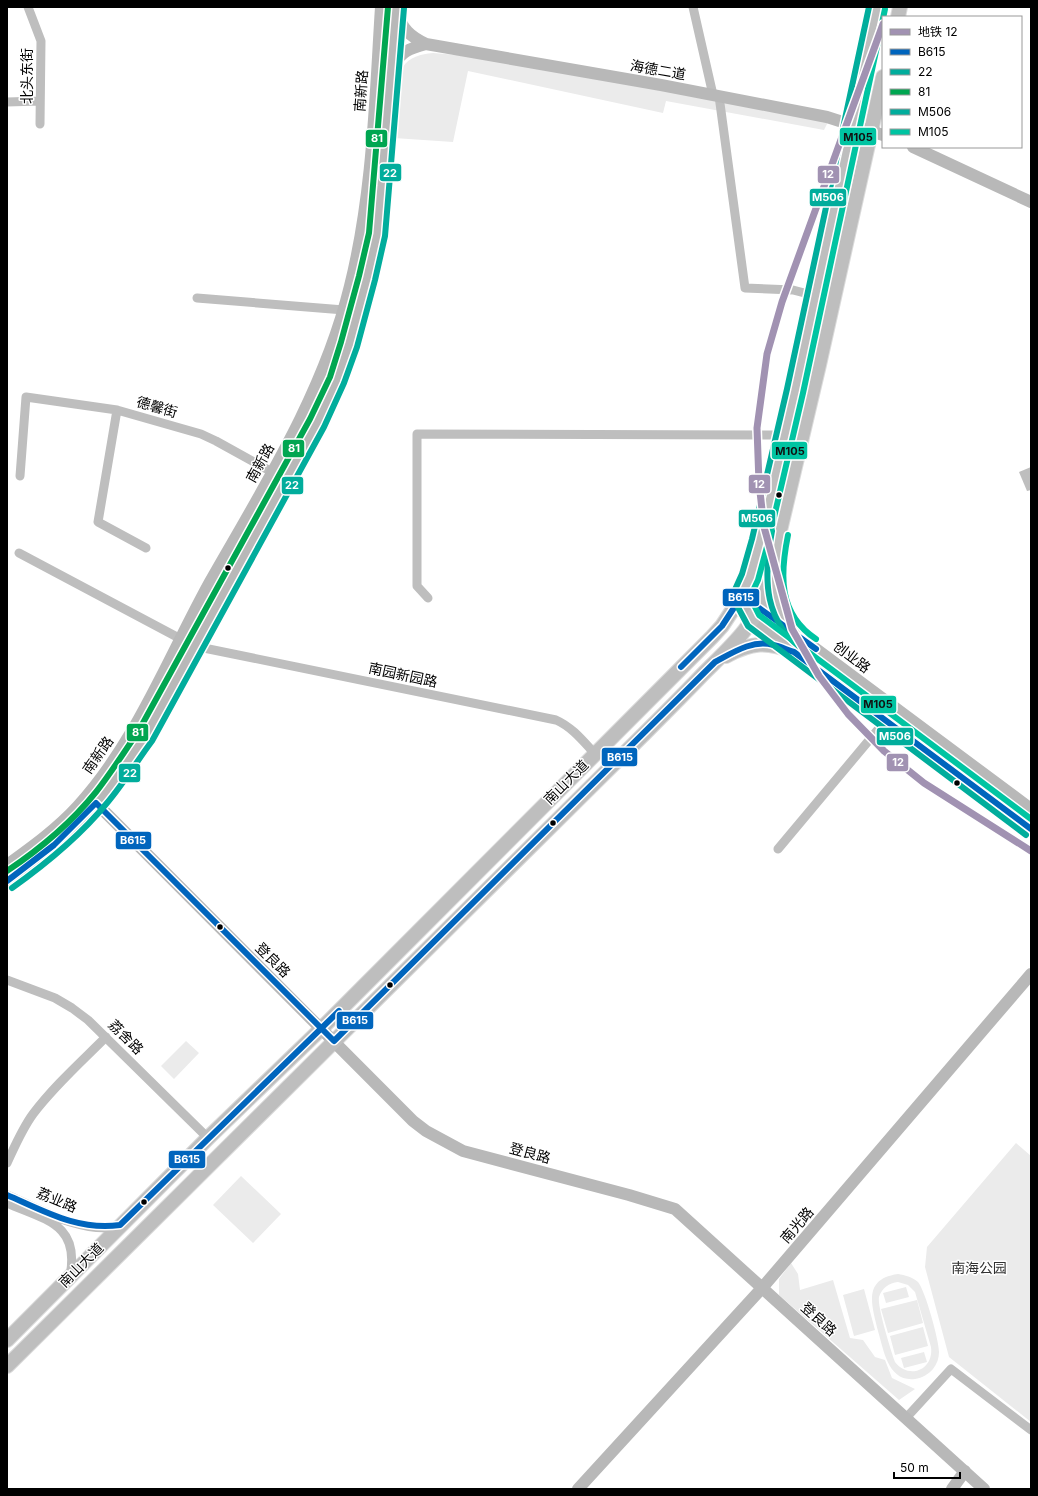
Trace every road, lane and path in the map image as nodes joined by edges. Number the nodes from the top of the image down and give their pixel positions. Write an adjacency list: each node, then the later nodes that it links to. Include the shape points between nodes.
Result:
1 (28, 7): 10 (street, 北头东街, via 41,41)
2 (381, 7): 19 (main road, 南新路, via 366,203)
3 (693, 7): 9 (street)
4 (877, 7): 13 (main road, 南山大道)
5 (396, 9): 6 (main road, 海德二道, via 406,31); 7 (main road, 南新路)
6 (426, 44): 7 (main road, 海德二道, via 400,54); 9 (main road, 海德二道)
7 (392, 66): 32 (main road, 南新路, via 377,234 366,284 337,380 317,424)
8 (882, 86): 14 (main road, 南山大道)
9 (716, 95): 13 (main road, 海德二道, via 827,116); 17 (street, via 745,288 793,290)
10 (40, 101): 11 (street); 12 (street, 北头东街)
11 (7, 102)
12 (40, 124)
13 (851, 124): 14 (main road, 海德二道); 17 (main road, 南山大道)
14 (877, 133): 24 (main road, 南山大道)
15 (915, 148): 16 (main road)
16 (1031, 202)
17 (816, 296): 21 (main road, 南山大道)
18 (197, 298): 19 (street)
19 (344, 310): 22 (main road, 南新路, via 312,395)
20 (117, 410): 22 (street, 德馨街, via 201,434); 23 (street, 德馨街, via 26,397); 25 (street, via 98,522)
21 (785, 435): 27 (main road, 南山大道, via 760,541 750,577); 28 (street, via 417,434 417,586)
22 (272, 472): 31 (main road, 南新路)
23 (20, 476)
24 (777, 543): 29 (main road, 南山大道, via 766,590); 30 (main road, via 777,599 783,616)
25 (146, 548)
26 (19, 553): 31 (street, 南园新园路)
27 (741, 597): 29 (main road, 创业路); 36 (main road, 南山大道, via 712,637)
28 (428, 598)
29 (756, 614): 30 (main road, 创业路); 33 (main road, 创业路); 34 (main road, 南山大道, via 743,633)
30 (796, 634): 38 (main road, 创业路)
31 (180, 639): 32 (street, 南园新园路); 41 (main road, 南新路, via 135,727 98,782 57,827)
32 (194, 646): 36 (street, 南园新园路, via 556,720 571,729); 37 (main road, 南新路, via 145,736)
33 (794, 652): 34 (main road, via 772,644 755,644); 35 (main road, 创业路)
34 (715, 662): 47 (main road, 南山大道)
35 (886, 720): 39 (main road, 创业路); 40 (street)
36 (595, 754): 45 (main road, 南山大道)
37 (96, 804): 42 (main road, 南新路, via 53,846); 45 (main road, 登良路)
38 (1031, 809)
39 (1031, 829)
40 (778, 849)
41 (7, 865)
42 (7, 882)
43 (1031, 974): 54 (main road, 南光路)
44 (7, 980): 46 (street, 荔舍路, via 54,998 72,1008)
45 (321, 1029): 47 (main road, 登良路); 48 (main road, 南山大道)
46 (106, 1037): 48 (street, 荔舍路); 49 (street, via 33,1114)
47 (334, 1041): 54 (main road, 登良路, via 413,1121 445,1142 463,1151 675,1209); 56 (main road, 南山大道)
48 (208, 1138): 52 (main road, 南山大道)
49 (7, 1163)
50 (7, 1195): 52 (street, 荔业路, via 91,1228)
51 (7, 1203): 53 (street, 荔业路, via 52,1223 66,1235 72,1252)
52 (120, 1226): 53 (main road, 南山大道)
53 (70, 1276): 55 (main road, 南山大道)
54 (762, 1288): 57 (main road, 登良路); 60 (main road, 南光路)
55 (7, 1340)
56 (7, 1366)
57 (906, 1418): 58 (street, via 951,1369); 59 (main road, 登良路)
58 (1031, 1430)
59 (965, 1471): 61 (main road); 62 (main road, 登良路)
60 (578, 1489)
61 (952, 1489)
62 (984, 1489)

